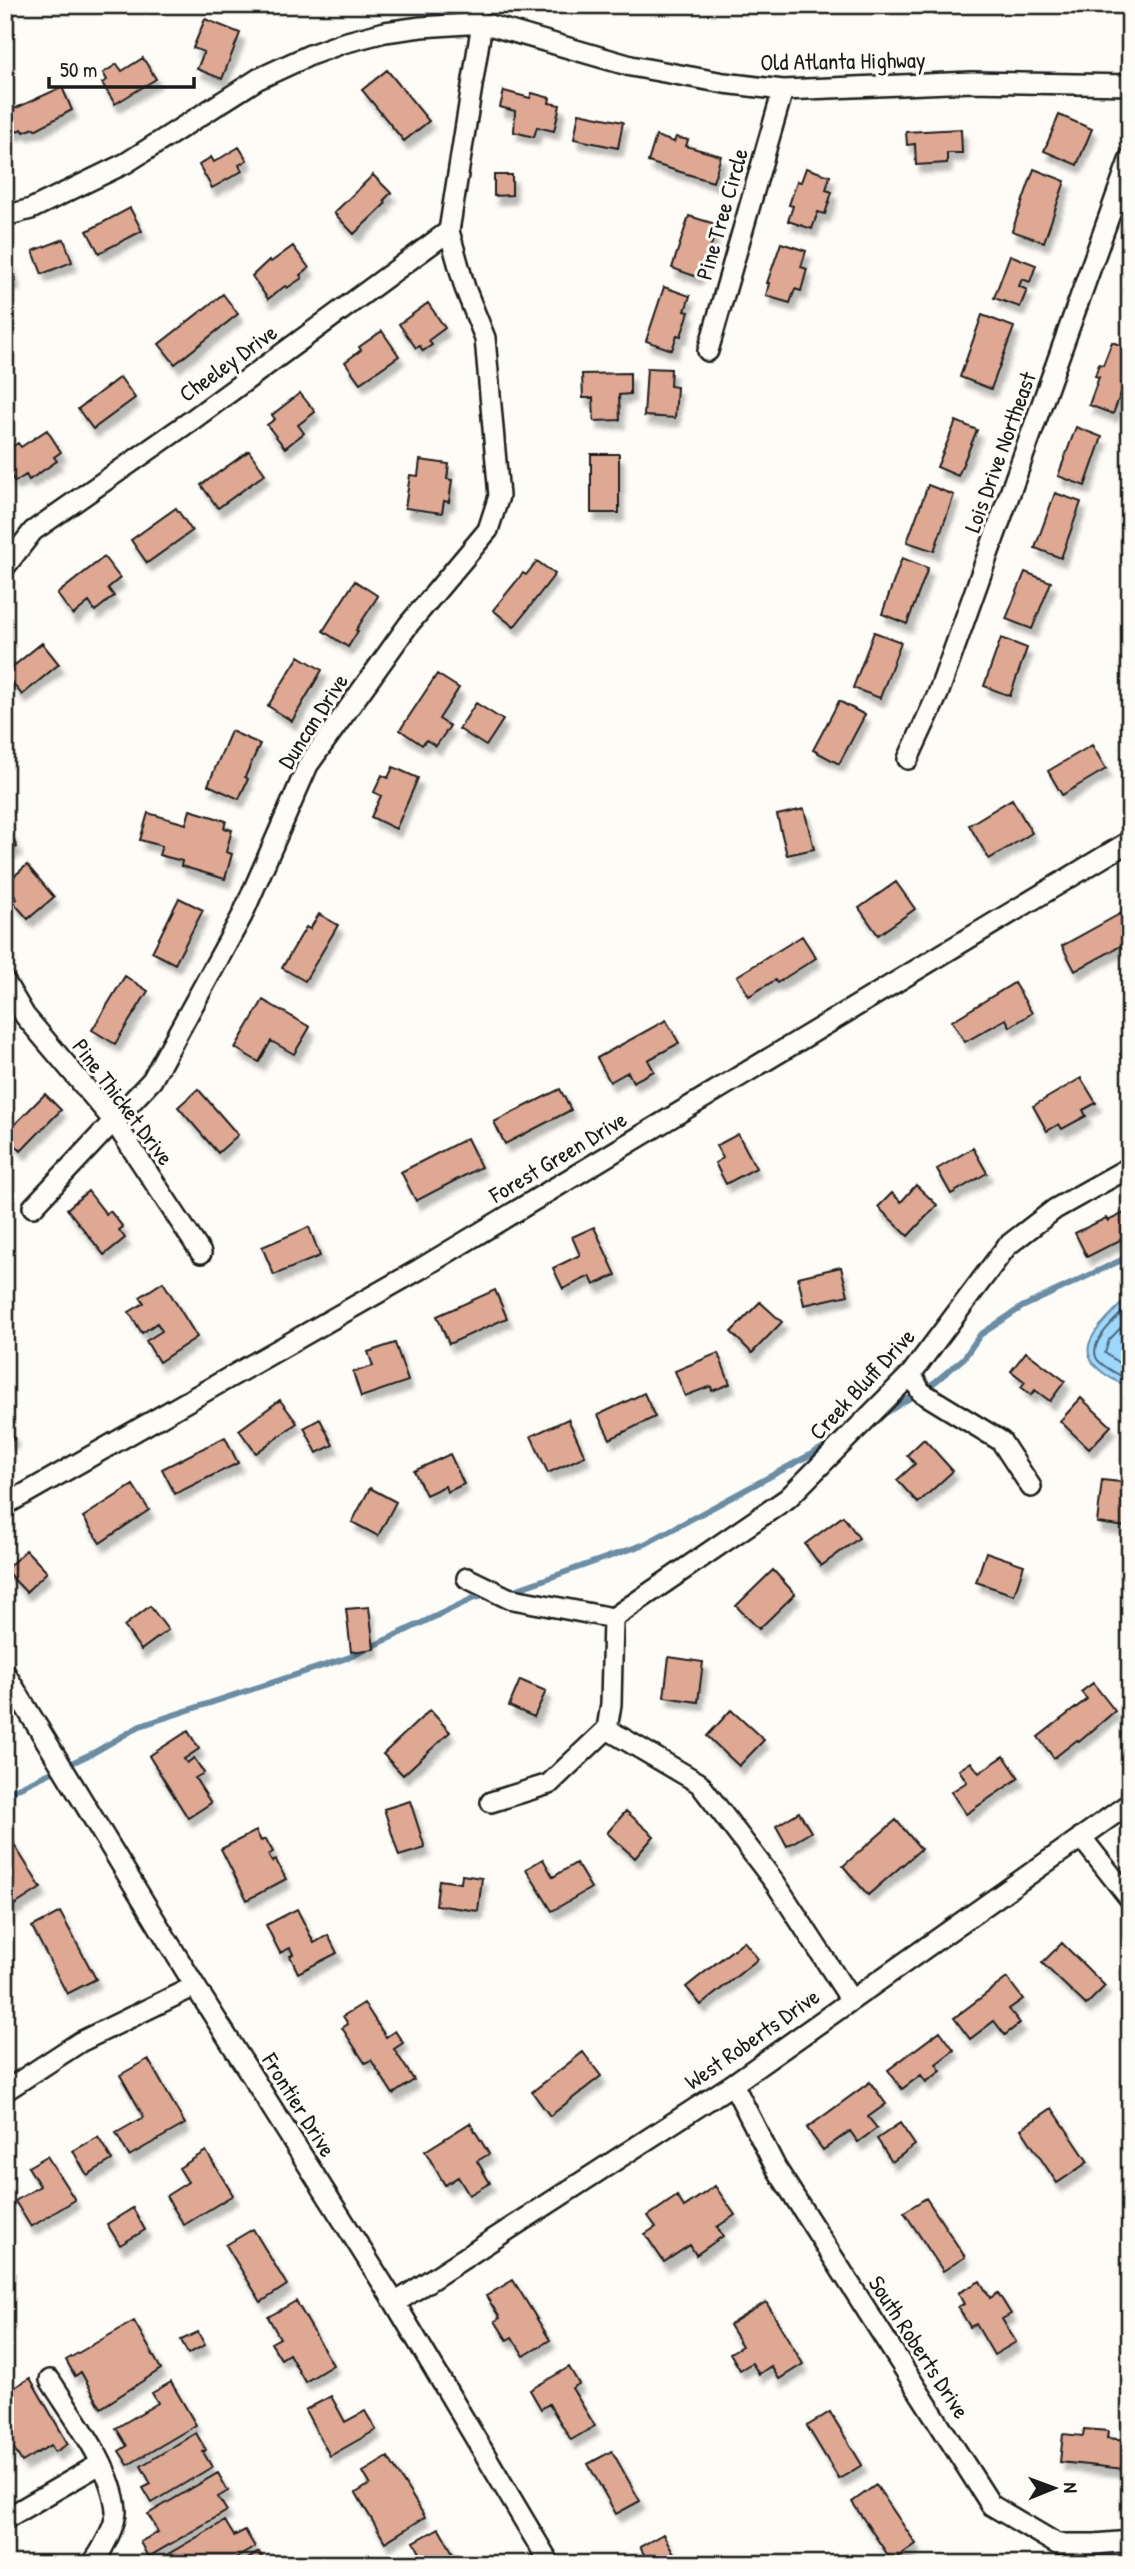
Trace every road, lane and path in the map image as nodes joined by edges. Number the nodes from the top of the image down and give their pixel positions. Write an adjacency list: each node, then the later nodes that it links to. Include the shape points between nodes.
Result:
1 (467, 5): 2 (street)
2 (482, 23): 4 (street, Old Atlanta Highway, via 631,66); 6 (street, via 385,32 310,55 258,79 126,163 31,209); 7 (street)
3 (1130, 85): 4 (street, Old Atlanta Highway, via 972,82)
4 (783, 90): 8 (street, Pine Tree Circle)
5 (1130, 158): 10 (street, Lois Drive Northeast, via 938,694)
6 (5, 216)
7 (449, 230): 9 (street, Cheeley Drive, via 33,531); 13 (street, Duncan Drive, via 485,338 499,496 488,530 409,624 308,765 243,916 152,1080)
8 (708, 351)
9 (5, 566)
10 (908, 760)
11 (1130, 841): 19 (street, Forest Green Drive, via 420,1269)
12 (5, 982): 13 (street, Pine Thicket Drive, via 25,1016)
13 (113, 1120): 15 (street, Duncan Drive); 16 (street, Pine Thicket Drive)
14 (1130, 1167): 17 (street, Creek Bluff Drive, via 1055,1209 1007,1246)
15 (33, 1207)
16 (201, 1253)
17 (911, 1374): 18 (street, via 921,1392 1001,1441); 21 (street, Creek Bluff Drive, via 788,1499)
18 (1031, 1487)
19 (5, 1505)
20 (467, 1578): 21 (street, via 508,1598)
21 (613, 1618): 23 (street)
22 (5, 1673): 28 (street, Frontier Drive)
23 (607, 1729): 24 (street, via 550,1784); 29 (street, via 699,1783 776,1884)
24 (491, 1802)
25 (1130, 1803): 26 (street, West Roberts Drive)
26 (1081, 1837): 27 (street); 29 (street, West Roberts Drive)
27 (1130, 1899)
28 (195, 1986): 31 (street, via 80,2042); 32 (street, Frontier Drive)
29 (851, 2000): 30 (street, West Roberts Drive)
30 (733, 2084): 32 (street, West Roberts Drive); 36 (street, South Roberts Drive, via 776,2168 991,2505 1057,2544)
31 (5, 2091)
32 (395, 2303): 38 (street, Frontier Drive)
33 (50, 2380): 34 (street)
34 (100, 2464): 35 (street); 37 (street, via 116,2514)
35 (5, 2519)
36 (1130, 2541)
37 (92, 2564)
38 (550, 2564)

